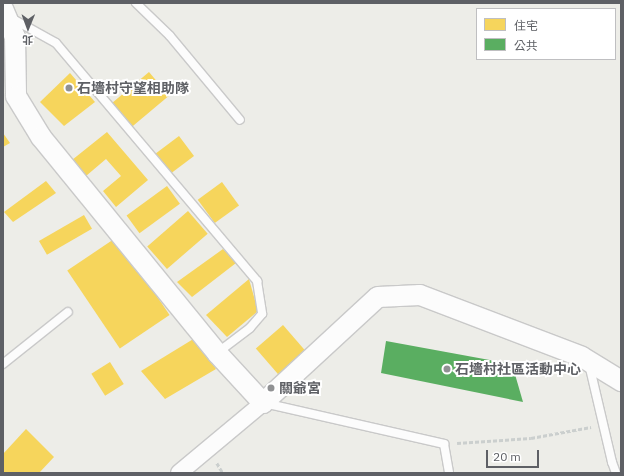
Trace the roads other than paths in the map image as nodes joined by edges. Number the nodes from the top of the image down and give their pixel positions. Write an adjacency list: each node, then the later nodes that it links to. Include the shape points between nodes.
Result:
1 (136, 3): 3 (lane, via 170,36)
2 (4, 11): 5 (street, via 15,37 16,96 41,137); 5 (lane, via 56,43 257,281 262,314 250,328)
3 (240, 120)
4 (68, 312): 7 (lane)
5 (216, 353): 9 (street)
6 (588, 361): 8 (street); 9 (street, via 420,295 378,297); 12 (lane)
7 (3, 364)
8 (621, 381)
9 (263, 403): 10 (street); 11 (lane, via 444,444)
10 (179, 473)
11 (448, 473)
12 (616, 473)

